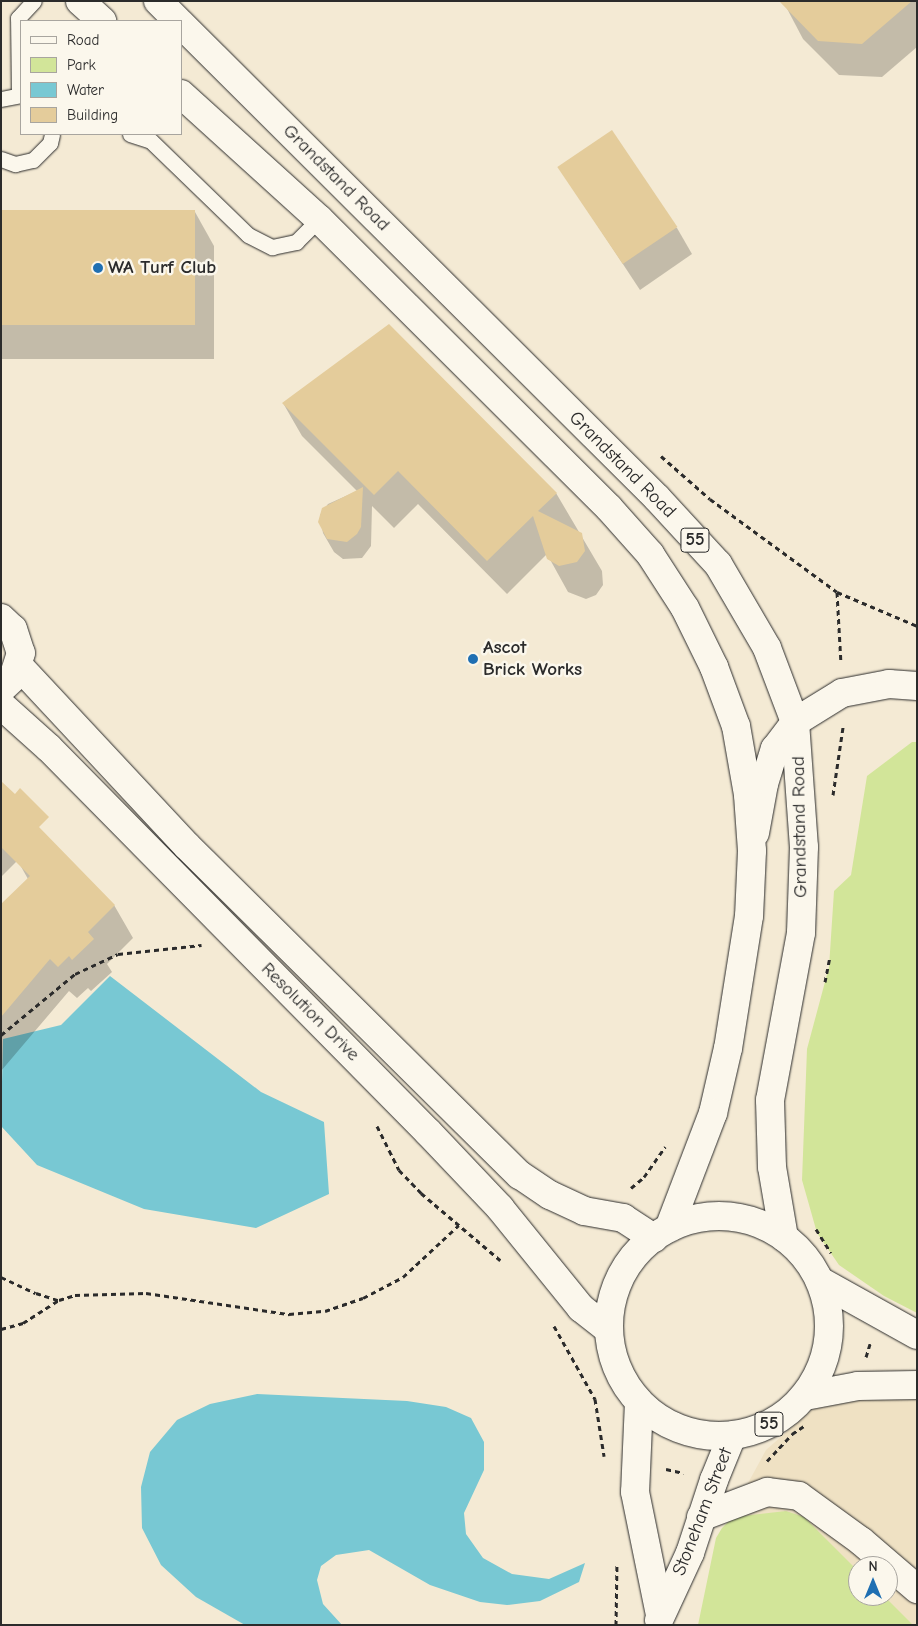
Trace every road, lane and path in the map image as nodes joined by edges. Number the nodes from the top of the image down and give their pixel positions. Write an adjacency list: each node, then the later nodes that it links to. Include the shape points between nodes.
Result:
1 (34, 1): 7 (lane, via 18,18)
2 (80, 1): 4 (main road)
3 (158, 1): 5 (main road)
4 (101, 20)
5 (177, 20)
6 (182, 25): 23 (main road, Grandstand Road / 55, via 657,498 718,564 767,648)
7 (20, 95): 9 (lane)
8 (182, 95): 13 (main road, Grandstand Road / 55)
9 (1, 99)
10 (52, 135): 12 (lane, via 50,143 33,160 15,164)
11 (133, 135): 13 (lane, via 151,141 248,236 272,247 296,242)
12 (1, 159)
13 (319, 219): 25 (main road, Grandstand Road / 55, via 602,501 650,554 685,608 714,666 736,726 748,795)
14 (658, 453): 15 (path, via 710,499)
15 (837, 592): 17 (path); 21 (path)
16 (1, 618): 18 (main road, via 19,640)
17 (917, 626)
18 (19, 666): 20 (main road, via 13,678); 33 (main road, Resolution Drive, via 187,846 520,1175 584,1211 623,1218)
19 (917, 686): 21 (main road, via 888,684)
20 (1, 689)
21 (842, 693): 23 (main road); 24 (path, via 844,735)
22 (1, 705): 35 (main road, Resolution Drive, via 50,748 422,1125)
23 (795, 722): 25 (main road, via 775,749 764,784); 34 (main road, Grandstand Road / 55, via 804,847 801,933 770,1100 772,1167)
24 (832, 800)
25 (752, 854): 30 (main road, Grandstand Road / 55, via 749,916 728,1048 713,1113)
26 (205, 945): 29 (path, via 118,954 75,974)
27 (830, 948): 28 (path)
28 (824, 985)
29 (1, 1035)
30 (700, 1147): 31 (path, via 671,1138 644,1177 632,1188); 33 (main road, Grandstand Road / 55)
31 (624, 1190)
32 (814, 1224): 36 (path)
33 (661, 1233): 34 (main road, 55, via 697,1218 728,1217 758,1223); 43 (main road, 55, via 634,1256 620,1278 611,1303)
34 (784, 1237): 38 (main road, 55, via 805,1257)
35 (531, 1246): 39 (path, via 508,1267 459,1225 403,1277 363,1298 325,1311 289,1314 146,1293 75,1295); 43 (main road, Resolution Drive, via 581,1308)
36 (834, 1257)
37 (1, 1277): 39 (path)
38 (820, 1280): 40 (main road); 47 (main road, 55, via 828,1307 829,1339 822,1370)
39 (59, 1300): 42 (path, via 23,1323)
40 (878, 1313): 44 (main road); 46 (path)
41 (552, 1322): 51 (path, via 595,1399)
42 (1, 1329)
43 (608, 1329): 48 (main road, 55, via 612,1356 623,1380)
44 (917, 1335)
45 (917, 1385): 46 (main road)
46 (858, 1386): 47 (main road)
47 (805, 1396): 50 (main road, 55, via 784,1416 759,1429)
48 (639, 1402): 50 (main road, 55, via 666,1423 698,1435); 52 (main road, Stoneham Street / 55)
49 (809, 1423): 54 (path, via 792,1434)
50 (732, 1436): 55 (main road, Stoneham Street / 55)
51 (604, 1456): 52 (path); 53 (path)
52 (636, 1463): 55 (path); 59 (main road, Stoneham Street / 55, via 635,1492)
53 (606, 1466)
54 (760, 1468)
55 (714, 1480): 56 (main road, Stoneham Street / 55)
56 (701, 1517): 58 (main road, via 768,1492 799,1496 861,1541); 59 (main road, Stoneham Street / 55, via 690,1553)
57 (617, 1562): 60 (path)
58 (917, 1589)
59 (659, 1620)
60 (616, 1625)

